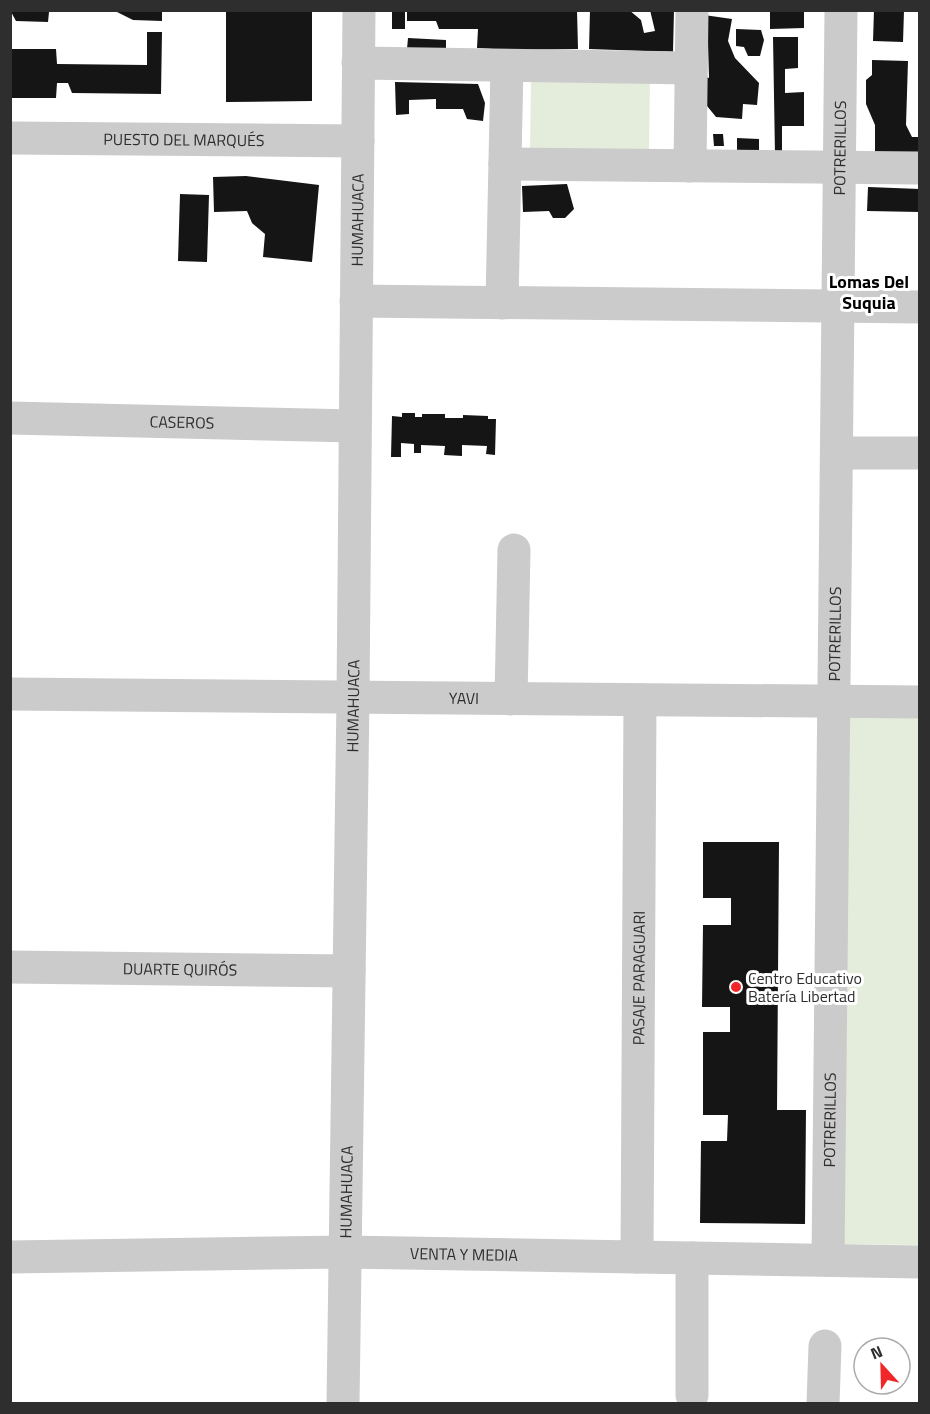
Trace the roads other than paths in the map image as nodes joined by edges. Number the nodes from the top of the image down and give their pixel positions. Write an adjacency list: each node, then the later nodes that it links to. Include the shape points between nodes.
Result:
1 (359, 10): 4 (street, HUMAHUACA)
2 (692, 10): 6 (street)
3 (841, 10): 11 (street, POTRERILLOS)
4 (358, 63): 5 (street); 8 (street, HUMAHUACA)
5 (507, 66): 6 (street); 9 (street)
6 (691, 69): 10 (street)
7 (10, 138): 8 (street, PUESTO DEL MARQUÉS)
8 (358, 141): 13 (street, HUMAHUACA)
9 (505, 164): 10 (street); 14 (street)
10 (690, 165): 11 (street)
11 (840, 167): 12 (street); 15 (street, POTRERILLOS)
12 (920, 168)
13 (356, 301): 14 (street); 18 (street, HUMAHUACA)
14 (502, 303): 15 (street)
15 (837, 306): 16 (street); 19 (street, POTRERILLOS)
16 (920, 308)
17 (10, 418): 18 (street, CASEROS)
18 (355, 426): 23 (street, HUMAHUACA)
19 (837, 453): 20 (street); 26 (street, POTRERILLOS)
20 (920, 453)
21 (514, 550): 24 (street)
22 (10, 694): 23 (street, YAVI)
23 (353, 698): 24 (street, YAVI); 29 (street, HUMAHUACA)
24 (511, 699): 25 (street, YAVI)
25 (640, 700): 26 (street, YAVI); 32 (street, PASAJE PARAGUARI)
26 (835, 701): 27 (street, YAVI); 34 (street, POTRERILLOS)
27 (920, 702)
28 (10, 967): 29 (street, DUARTE QUIRÓS)
29 (349, 972): 30 (street, HUMAHUACA)
30 (345, 1252): 31 (street, VENTA Y MEDIA); 32 (street, VENTA Y MEDIA); 38 (street, HUMAHUACA)
31 (10, 1257)
32 (637, 1257): 33 (street, VENTA Y MEDIA)
33 (692, 1258): 34 (street, VENTA Y MEDIA); 37 (street)
34 (828, 1260): 35 (street, VENTA Y MEDIA)
35 (920, 1262)
36 (825, 1346): 39 (street)
37 (692, 1395)
38 (343, 1404)
39 (823, 1404)

